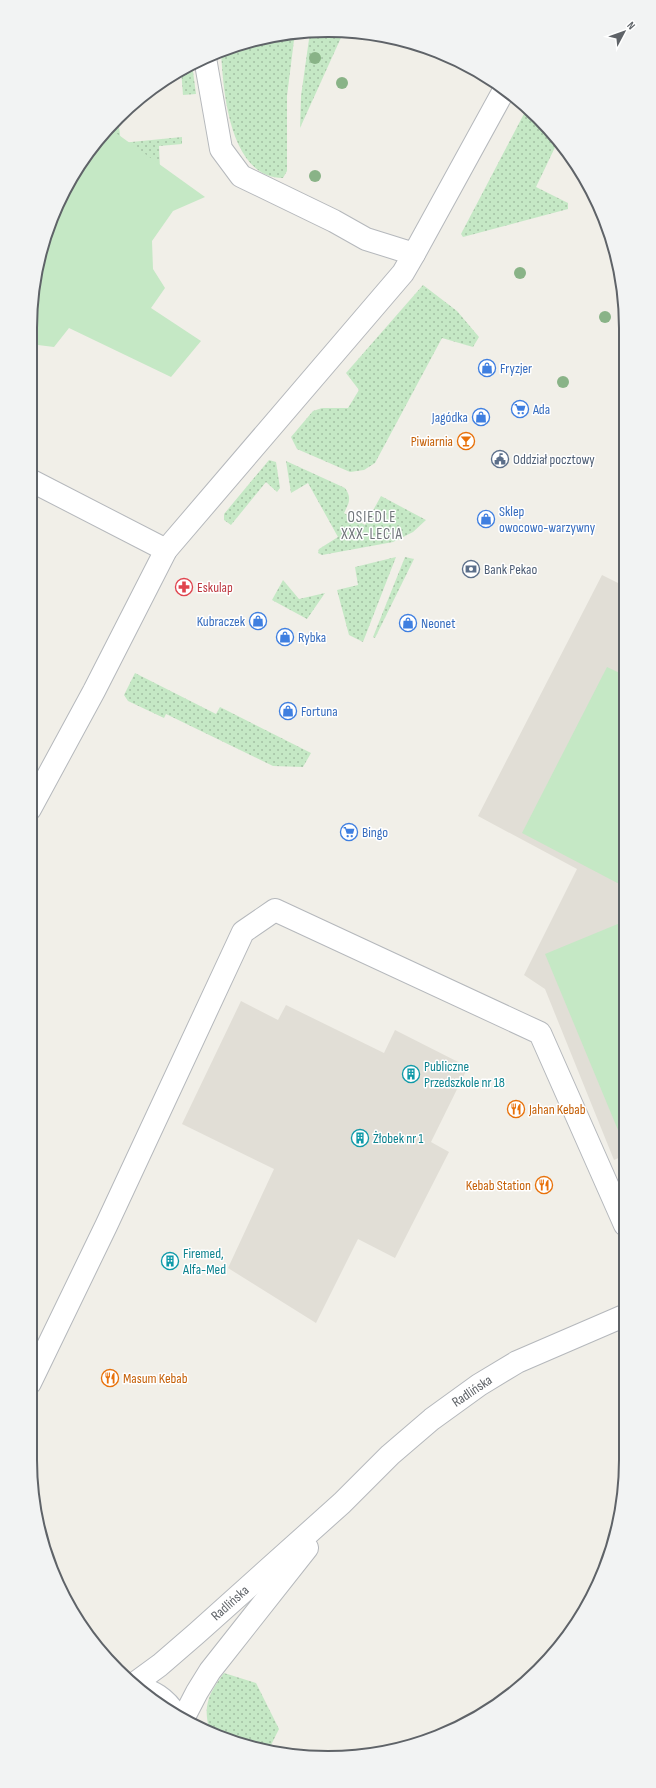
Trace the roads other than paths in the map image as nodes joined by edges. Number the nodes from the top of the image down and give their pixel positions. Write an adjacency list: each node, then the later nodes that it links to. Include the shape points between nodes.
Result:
1 (206, 64): 3 (street, via 221,149 240,176 366,239)
2 (502, 95): 3 (street)
3 (414, 254): 5 (street, via 403,273)
4 (37, 484): 5 (street)
5 (166, 550): 6 (street)
6 (37, 796)
7 (619, 1209): 9 (street, via 540,1033 275,910 243,932)
8 (619, 1318): 10 (street, Radlińska, via 517,1362 479,1385 432,1419 390,1455)
9 (37, 1369)
10 (342, 1503): 11 (street, Radlińska); 14 (street, Radlińska, via 210,1671)
11 (139, 1681)
12 (152, 1692): 13 (street)
13 (166, 1702)
14 (186, 1714)

